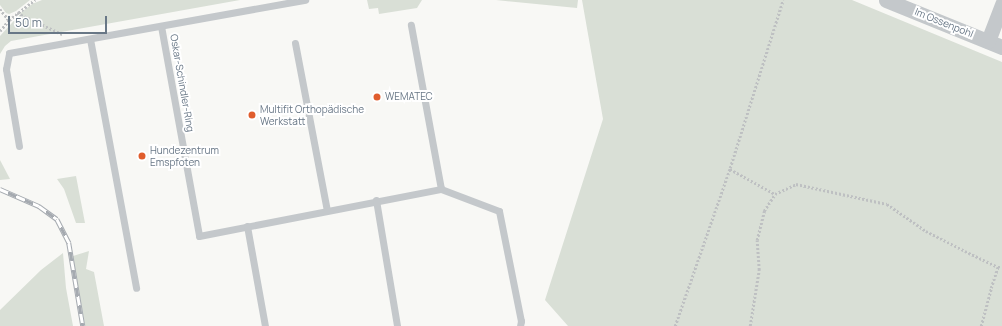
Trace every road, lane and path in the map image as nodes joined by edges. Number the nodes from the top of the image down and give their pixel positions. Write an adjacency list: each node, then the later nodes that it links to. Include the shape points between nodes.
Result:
1 (35, 0): 7 (path)
2 (305, 0): 10 (lane, Oskar-Schindler-Ring)
3 (784, 0): 18 (path)
4 (886, 0): 13 (street, Im Ossenpohl)
5 (1002, 4): 13 (street)
6 (0, 9): 8 (path)
7 (17, 13): 8 (path); 14 (path)
8 (9, 20): 11 (path)
9 (411, 25): 19 (lane)
10 (161, 26): 12 (lane, Oskar-Schindler-Ring); 23 (lane, Oskar-Schindler-Ring, via 199,236)
11 (0, 31)
12 (90, 39): 14 (lane, Oskar-Schindler-Ring); 25 (lane)
13 (988, 41): 16 (street, Im Ossenpohl)
14 (73, 42): 17 (lane, Oskar-Schindler-Ring, via 9,53 6,69)
15 (295, 43): 22 (lane)
16 (1002, 47)
17 (19, 146)
18 (730, 168): 20 (path); 29 (path)
19 (441, 189): 21 (lane, Oskar-Schindler-Ring); 28 (lane, via 499,211)
20 (775, 194): 24 (path, via 796,184 887,204 926,231); 30 (path, via 764,211 757,240 759,270)
21 (376, 200): 22 (lane, Oskar-Schindler-Ring); 27 (lane)
22 (327, 210): 23 (lane, Oskar-Schindler-Ring)
23 (247, 226): 26 (lane)
24 (1000, 267): 31 (path, via 991,288)
25 (136, 288)
26 (265, 326)
27 (397, 326)
28 (520, 326)
29 (675, 326)
30 (750, 326)
31 (982, 326)

